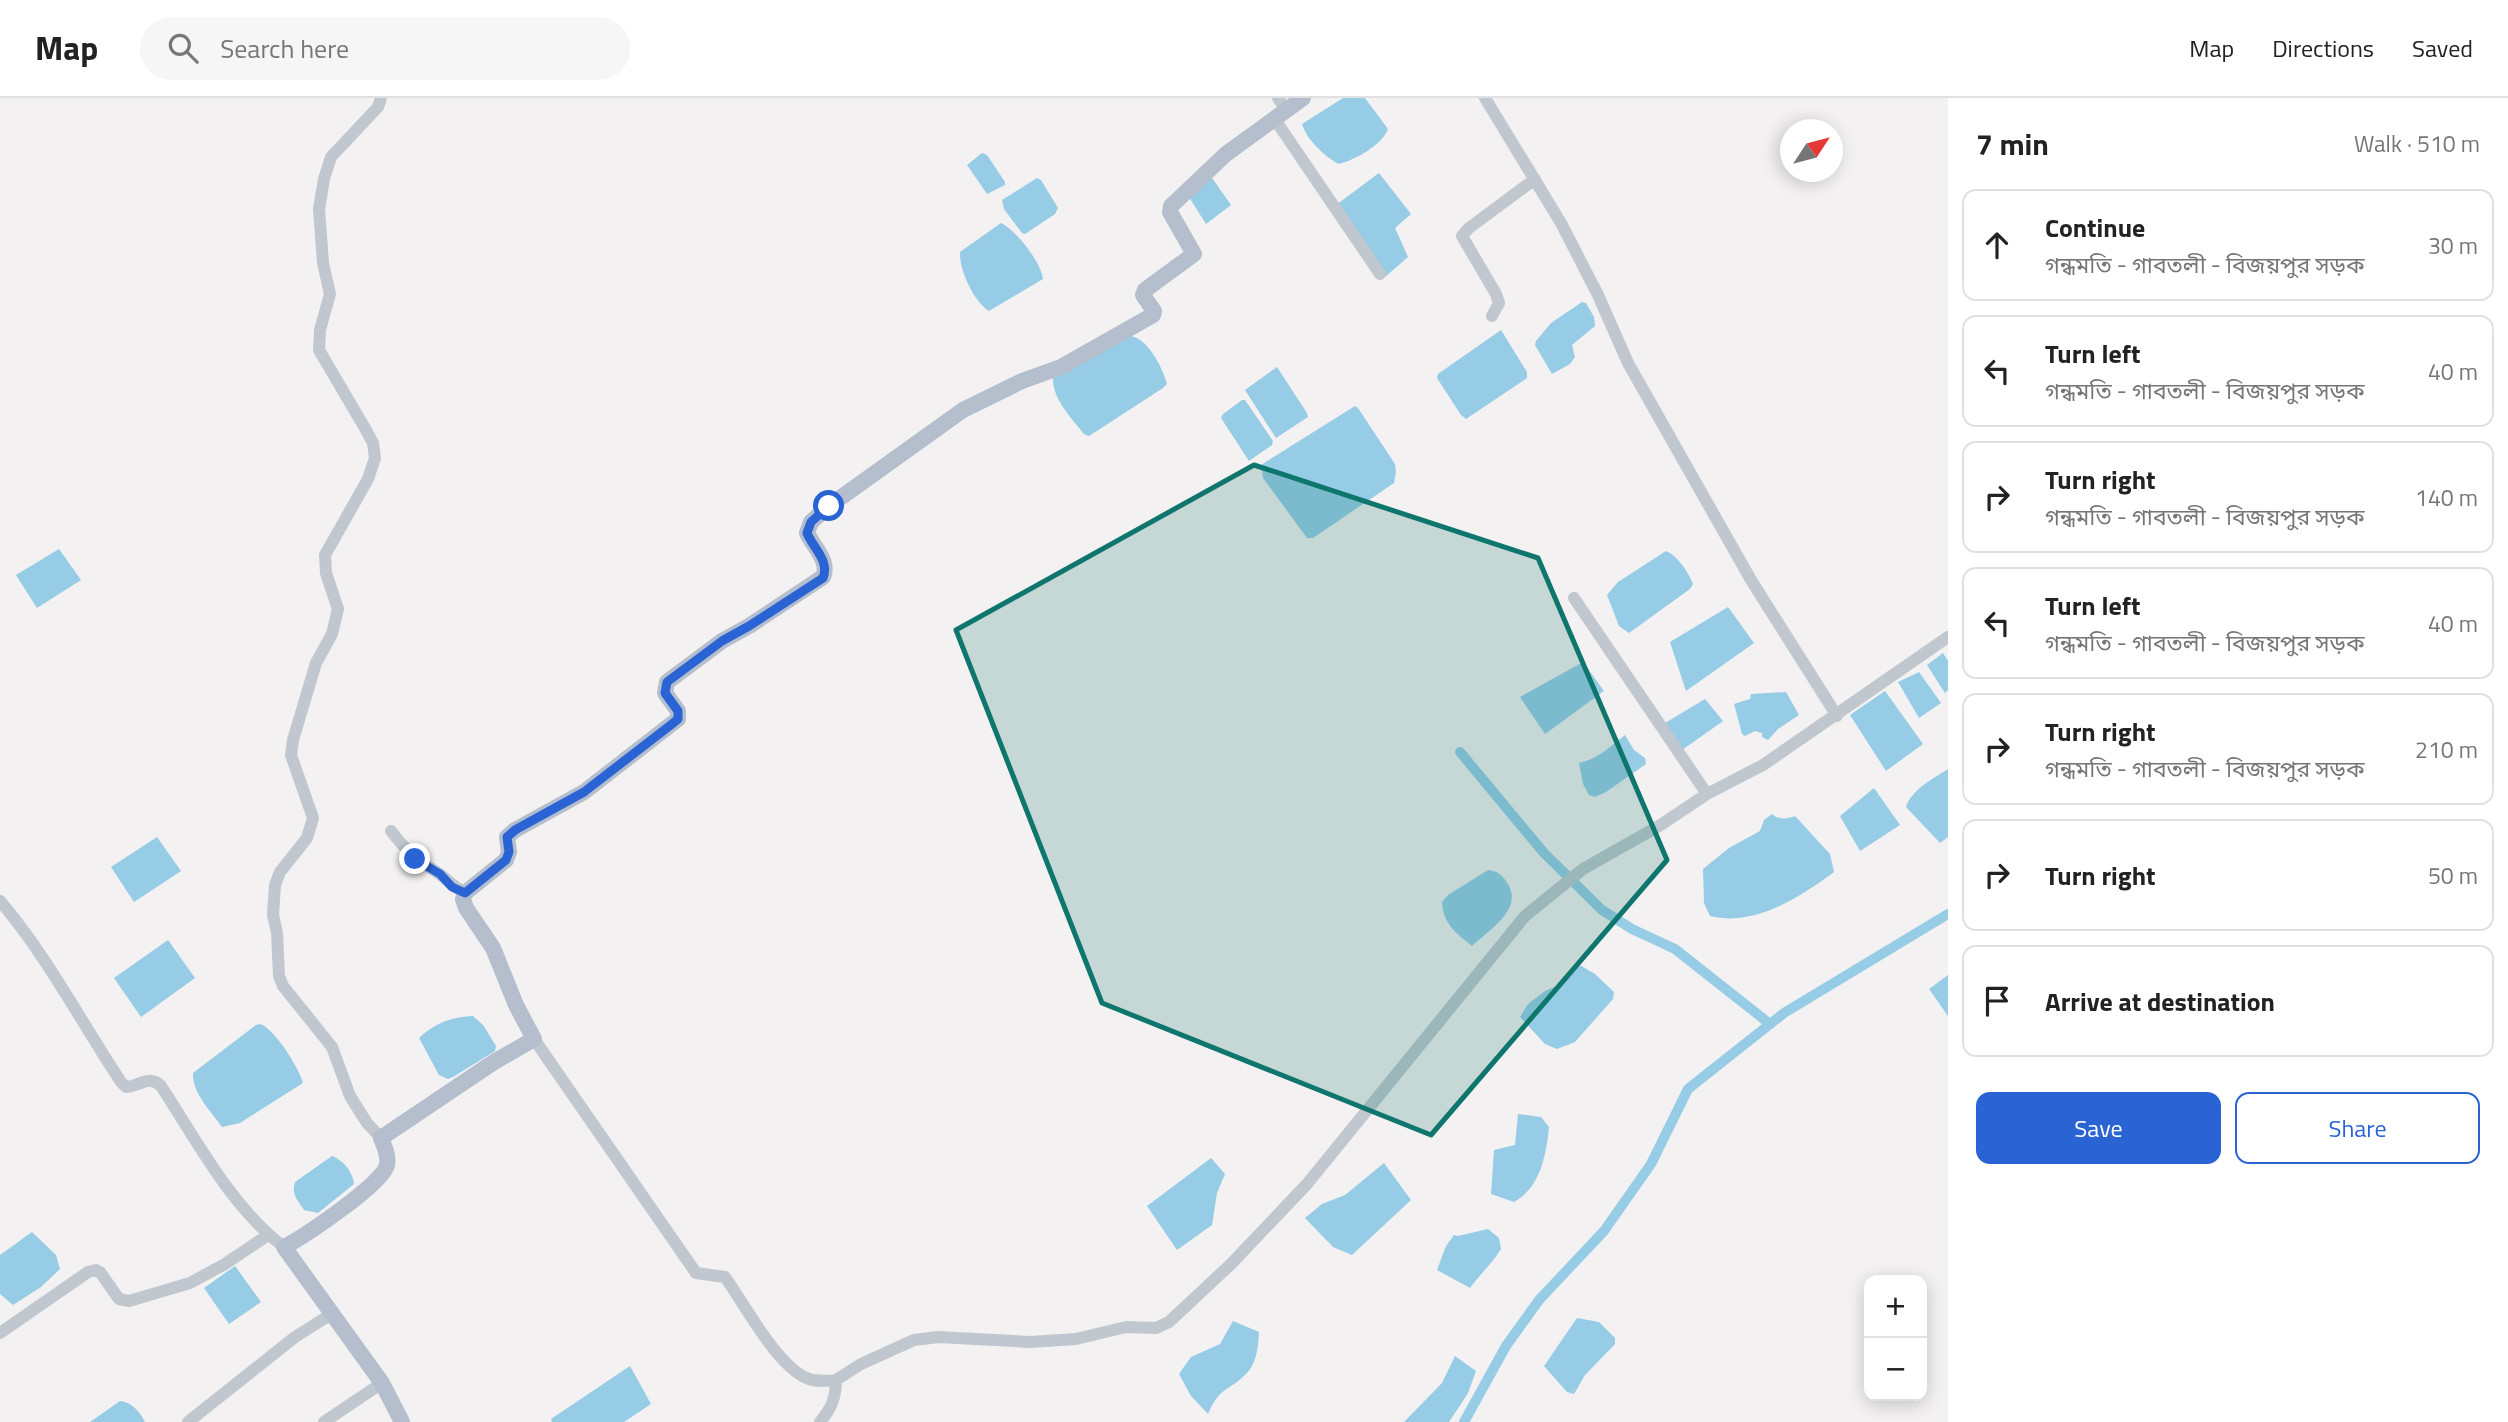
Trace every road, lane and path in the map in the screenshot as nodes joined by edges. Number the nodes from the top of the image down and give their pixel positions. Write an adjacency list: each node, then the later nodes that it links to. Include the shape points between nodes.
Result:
1 (381, 98): 16 (street, via 379,107 331,157 319,208 330,294 319,350 373,443 375,458 325,555 338,609 332,634 316,663 291,755 313,818 307,838 280,872 274,915 283,986 332,1047 350,1096)
2 (1303, 98): 4 (main road)
3 (1485, 98): 5 (street)
4 (1279, 108): 6 (street); 13 (main road, via 1171,206 1194,254 1144,290 1153,315 1061,367 963,410 829,506 811,522 807,533 824,561 823,578 722,641 667,682 665,693 678,711 678,719 584,792 515,830 507,837 506,860)
5 (1535, 179): 7 (street, via 1462,236 1496,294 1499,303); 10 (street, via 1662,424 1751,580)
6 (1380, 274)
7 (1492, 316)
8 (1574, 597): 11 (street)
9 (1948, 638): 10 (street)
10 (1837, 716): 11 (street, via 1763,765)
11 (1707, 794): 21 (street, via 1583,869 1525,916 1307,1184 1169,1322 1156,1328 1126,1326 1076,1339 914,1340)
12 (391, 831): 13 (street, via 415,859)
13 (465, 893): 15 (main road, via 466,908 493,948)
14 (0, 901): 17 (street, via 121,1082 126,1087 148,1079 161,1086 227,1186)
15 (534, 1039): 16 (main road); 21 (street, via 696,1273 725,1277 780,1359 806,1378)
16 (381, 1138): 18 (main road, via 388,1162 382,1175)
17 (268, 1235): 18 (street); 20 (street, via 190,1283 129,1301 119,1299 100,1272 88,1272)
18 (284, 1247): 19 (main road)
19 (333, 1313): 22 (main road); 23 (street, via 295,1337)
20 (0, 1333)
21 (836, 1380): 26 (street, via 832,1407)
22 (382, 1383): 24 (street); 25 (main road)
23 (188, 1422)
24 (324, 1422)
25 (402, 1422)
26 (820, 1422)

